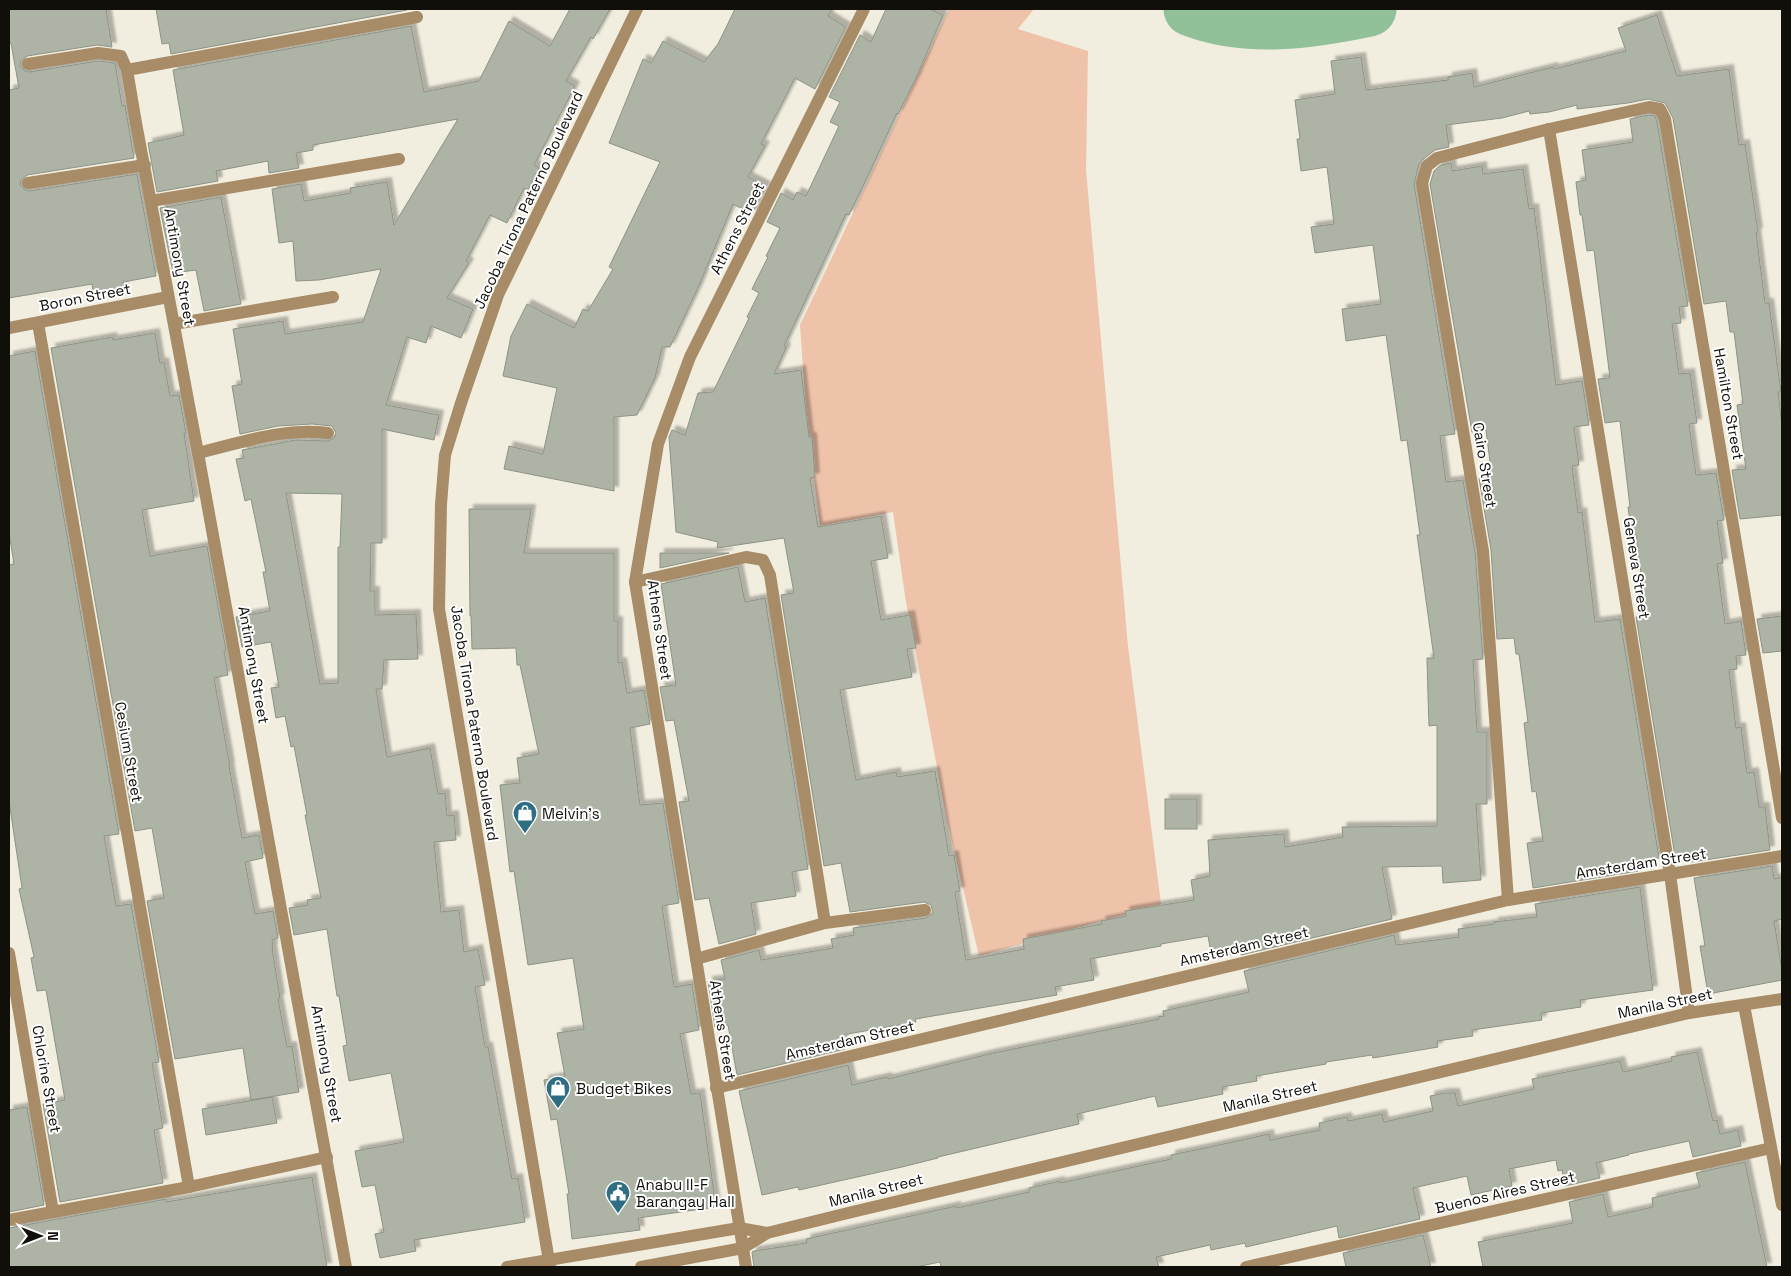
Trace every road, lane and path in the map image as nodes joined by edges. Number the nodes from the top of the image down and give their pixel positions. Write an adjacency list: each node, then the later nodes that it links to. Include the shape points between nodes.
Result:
1 (637, 9): 40 (street, Jacoba Tirona Paterno Boulevard, via 498,295 445,455 441,504 439,609)
2 (864, 9): 18 (street, Athens Street, via 690,357 658,444)
3 (417, 17): 5 (street)
4 (28, 64): 5 (street, via 98,52 121,56)
5 (127, 70): 8 (street, Antimony Street)
6 (1549, 129): 19 (street, Hamilton Street, via 1649,107 1660,109 1665,119); 21 (street, Geneva Street); 22 (street, Cairo Street, via 1437,158 1426,166 1422,183 1483,551)
7 (399, 159): 10 (street)
8 (145, 165): 9 (street); 10 (street, Antimony Street)
9 (28, 184)
10 (151, 201): 11 (street, Antimony Street)
11 (168, 297): 13 (street, Boron Street); 14 (street, Antimony Street)
12 (333, 297): 14 (street)
13 (38, 323): 15 (street, Boron Street); 33 (street, Cesium Street)
14 (174, 324): 17 (street, Antimony Street)
15 (9, 328)
16 (328, 432): 17 (street, via 267,436)
17 (198, 453): 32 (street, Antimony Street)
18 (635, 582): 24 (street, via 746,556 762,560 770,575); 26 (street, Athens Street)
19 (1782, 818)
20 (1782, 856): 21 (street, Amsterdam Street)
21 (1670, 874): 22 (street, Amsterdam Street); 29 (street, Geneva Street)
22 (1508, 900): 30 (street, Amsterdam Street)
23 (925, 910): 24 (street)
24 (825, 923): 26 (street)
25 (9, 952): 35 (street, Chlorine Street)
26 (696, 959): 30 (street, Athens Street)
27 (1782, 999): 28 (street, Manila Street)
28 (1744, 1005): 29 (street, Manila Street); 31 (street)
29 (1689, 1013): 38 (street, Manila Street)
30 (716, 1088): 37 (street, Athens Street)
31 (1771, 1148): 34 (street); 45 (street, Buenos Aires Street)
32 (327, 1157): 33 (street); 41 (street, Antimony Street)
33 (189, 1187): 35 (street)
34 (1782, 1205)
35 (53, 1212): 36 (street)
36 (9, 1220)
37 (739, 1228): 38 (street, Manila Street); 39 (street, Athens Street); 40 (street, Manila Street)
38 (767, 1233): 39 (street, Manila Street)
39 (743, 1248): 43 (street, Manila Street); 44 (street, Athens Street)
40 (549, 1264): 42 (street, Manila Street)
41 (346, 1267)
42 (507, 1267)
43 (641, 1267)
44 (746, 1267)
45 (1246, 1267)

